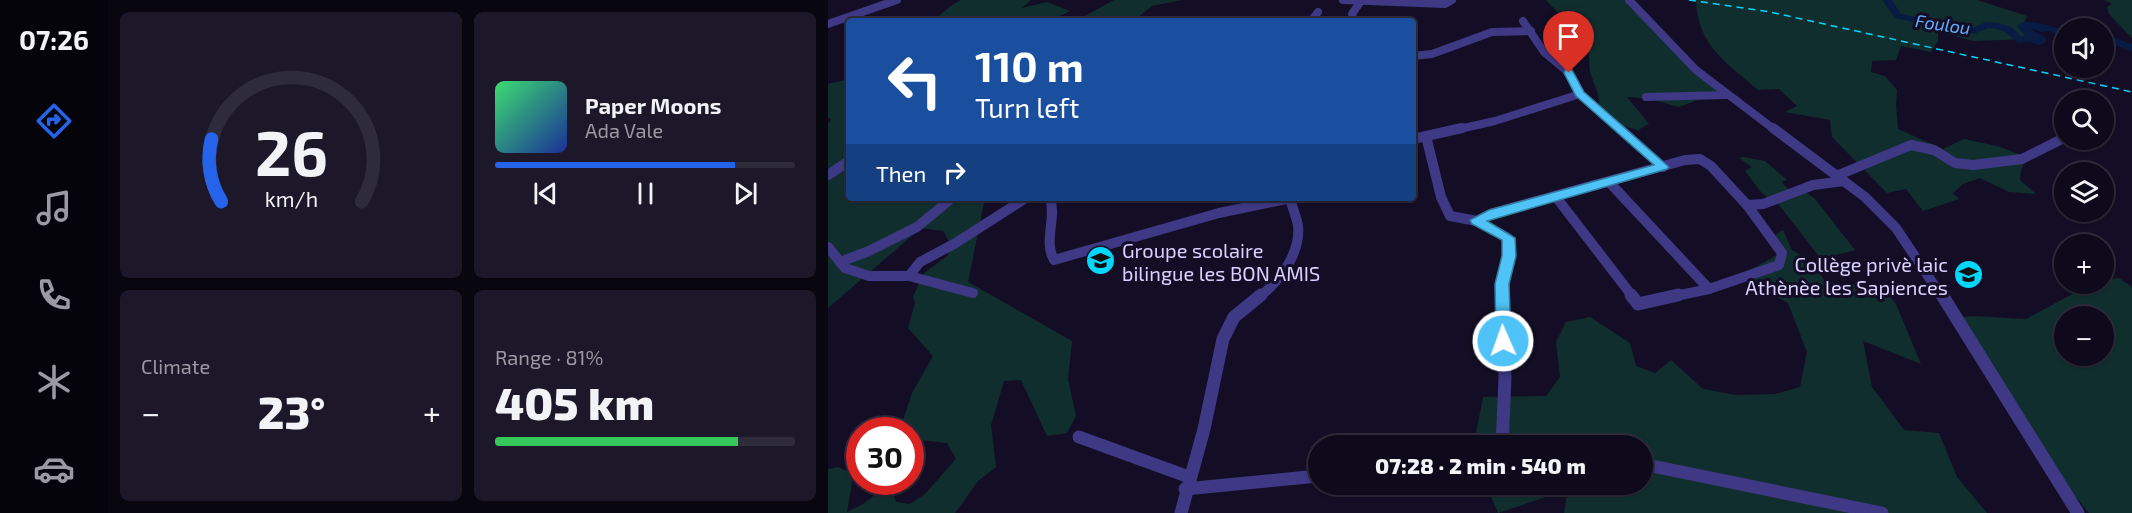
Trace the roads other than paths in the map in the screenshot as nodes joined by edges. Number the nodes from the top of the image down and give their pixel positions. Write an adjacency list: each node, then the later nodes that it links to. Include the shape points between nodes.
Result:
1 (897, 0): 11 (street)
2 (1342, 0): 5 (street)
3 (1452, 0): 5 (street, via 1445,4)
4 (1618, 0): 6 (street)
5 (1361, 1): 9 (street)
6 (1630, 1): 15 (street, via 1696,70)
7 (1317, 12): 8 (street)
8 (1313, 18)
9 (1353, 18)
10 (1523, 21): 12 (street)
11 (828, 24)
12 (1531, 32): 13 (street, via 1492,32 1432,54); 14 (street, via 1544,52 1569,73)
13 (1416, 56)
14 (1580, 94): 17 (street, via 1495,121); 21 (street)
15 (1727, 95): 16 (street); 23 (street)
16 (1646, 97)
17 (1426, 136): 18 (street); 32 (street, via 1441,201 1450,216)
18 (1416, 138)
19 (2054, 143): 23 (street, via 2022,159 1973,165 1954,163 1934,150 1911,145)
20 (846, 163): 22 (street)
21 (1663, 167): 24 (street); 31 (street, via 1700,159)
22 (828, 175)
23 (1840, 178): 31 (street, via 1763,204); 45 (street, via 1896,228)
24 (1610, 183): 25 (street); 36 (street)
25 (1556, 197): 32 (street); 36 (street, via 1638,304)
26 (948, 201): 34 (street, via 917,227)
27 (1021, 201): 35 (street, via 920,262)
28 (1051, 201): 29 (street, via 1049,251 1054,260 1219,213)
29 (1276, 201)
30 (1291, 201): 42 (street, via 1298,228 1292,257 1269,290 1232,317)
31 (1747, 205): 36 (street, via 1782,253 1779,265)
32 (1477, 220): 38 (street, via 1508,238 1509,256 1502,284)
33 (828, 247): 34 (street)
34 (840, 262): 35 (street, via 845,268 869,276)
35 (909, 276): 37 (street)
36 (1709, 288)
37 (973, 292)
38 (1502, 435)
39 (1079, 437): 42 (street)
40 (1653, 466): 44 (street)
41 (1308, 477): 42 (street)
42 (1187, 483): 43 (street)
43 (1181, 513)
44 (1882, 513)
45 (2078, 513)

